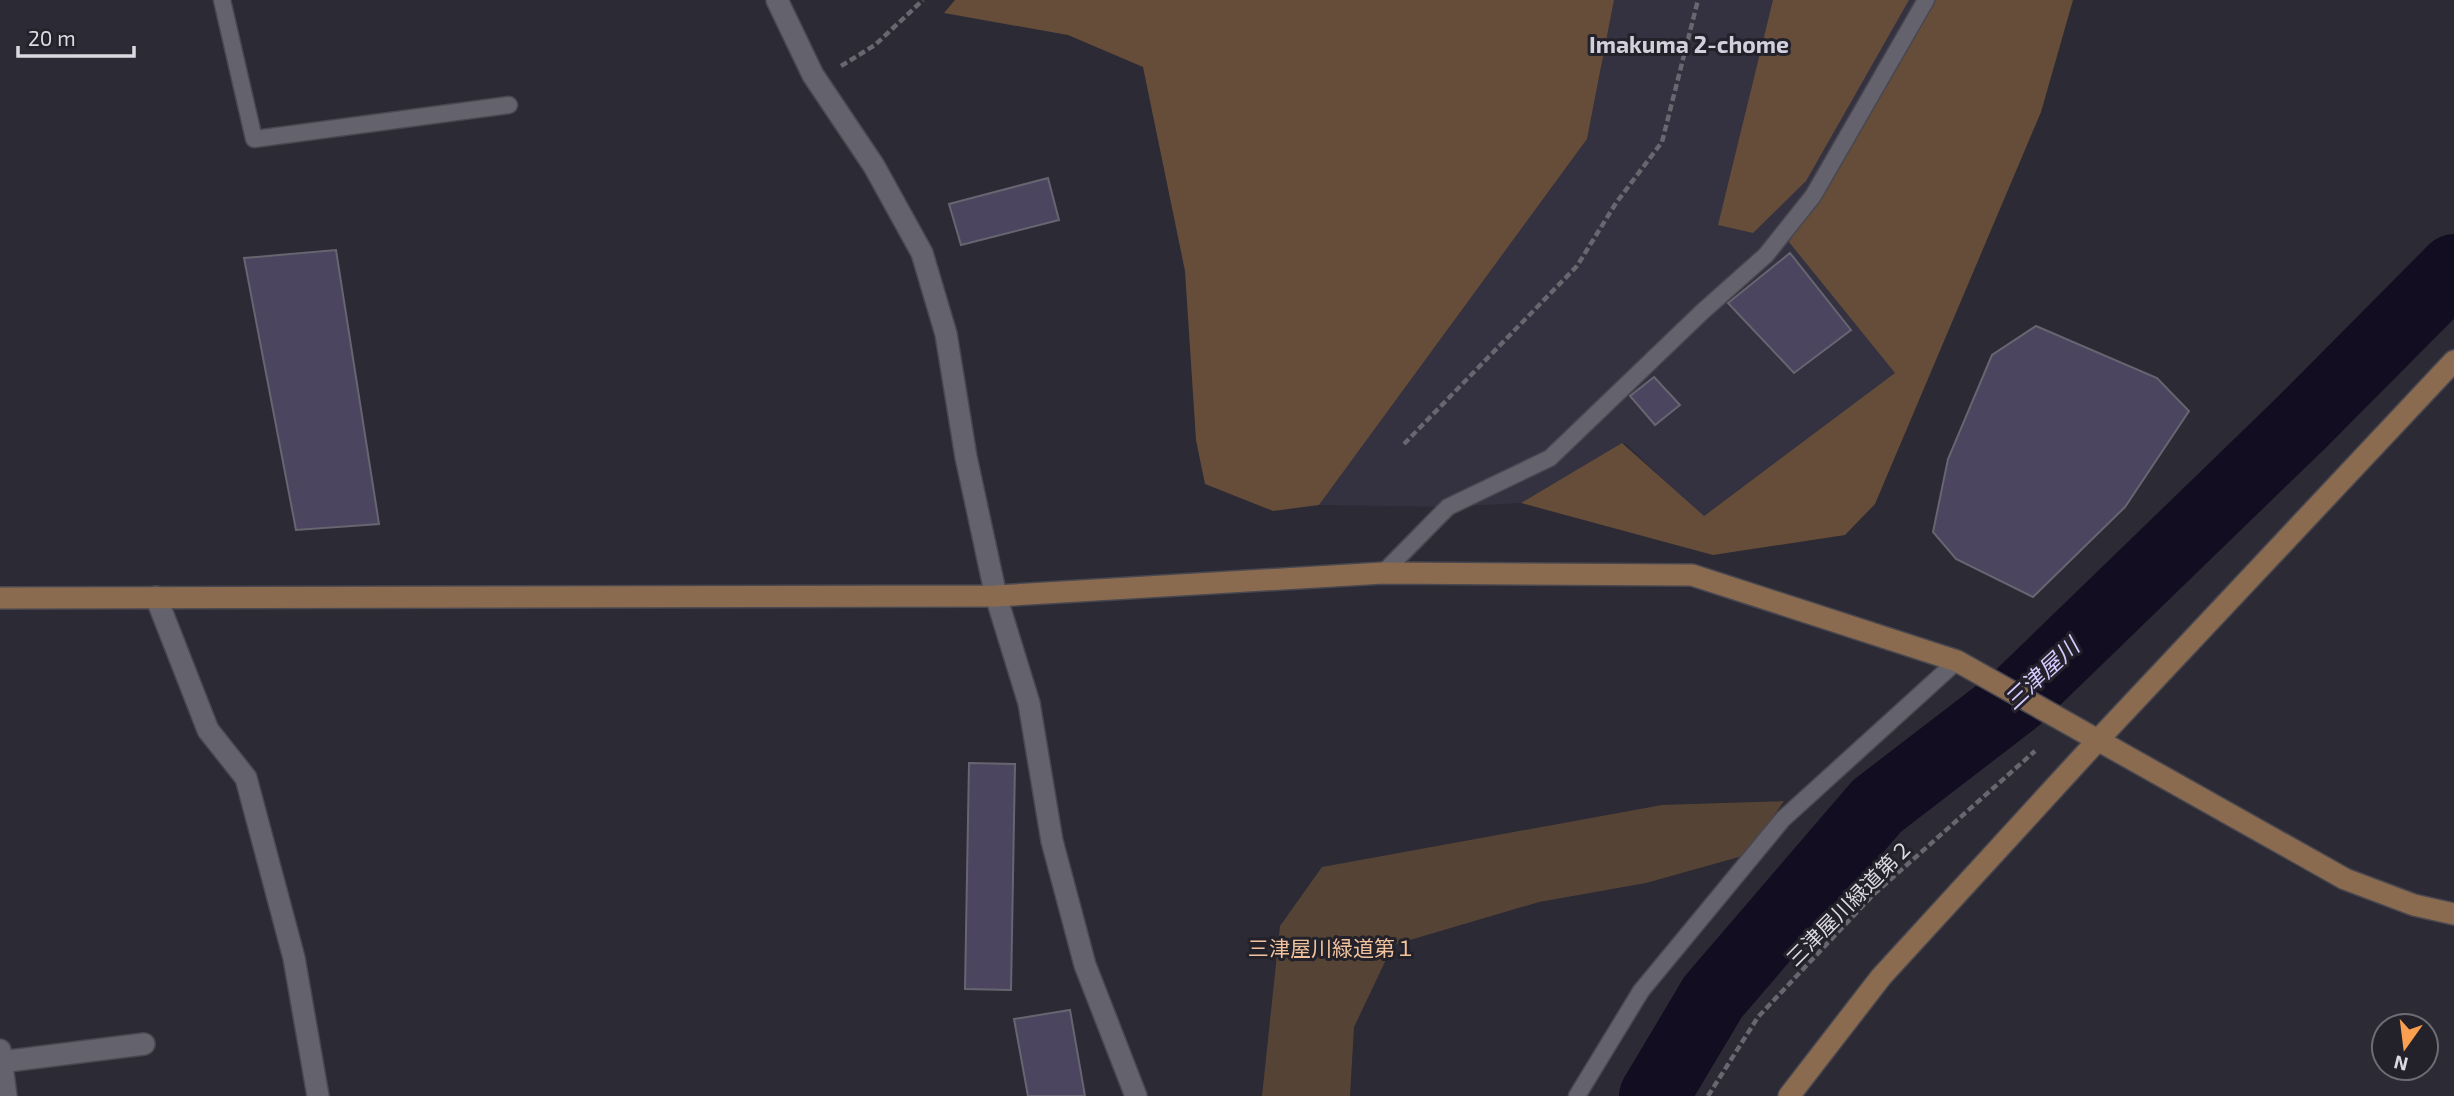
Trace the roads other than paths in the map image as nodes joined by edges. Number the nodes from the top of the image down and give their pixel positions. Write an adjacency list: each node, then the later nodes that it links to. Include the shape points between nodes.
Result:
1 (222, 0): 4 (lane, via 254,139)
2 (777, 0): 7 (street, via 817,81 874,166 922,253 946,334)
3 (1926, 0): 6 (lane, via 1813,196 1766,255 1550,458 1448,507)
4 (509, 105)
5 (2454, 360): 11 (street)
6 (1383, 573): 7 (street); 10 (street, via 1692,575)
7 (996, 596): 8 (street); 17 (street, via 1029,703 1052,841 1085,965)
8 (156, 597): 9 (street); 16 (street, via 208,730 246,778 294,958)
9 (0, 598)
10 (1957, 661): 11 (street); 18 (lane, via 1783,819 1641,991)
11 (2098, 740): 12 (street, via 2344,879 2414,905); 19 (street, via 1881,977)
12 (2454, 914)
13 (144, 1044): 14 (street)
14 (1, 1058): 15 (street)
15 (6, 1096)
16 (318, 1096)
17 (1136, 1096)
18 (1577, 1096)
19 (1789, 1096)

